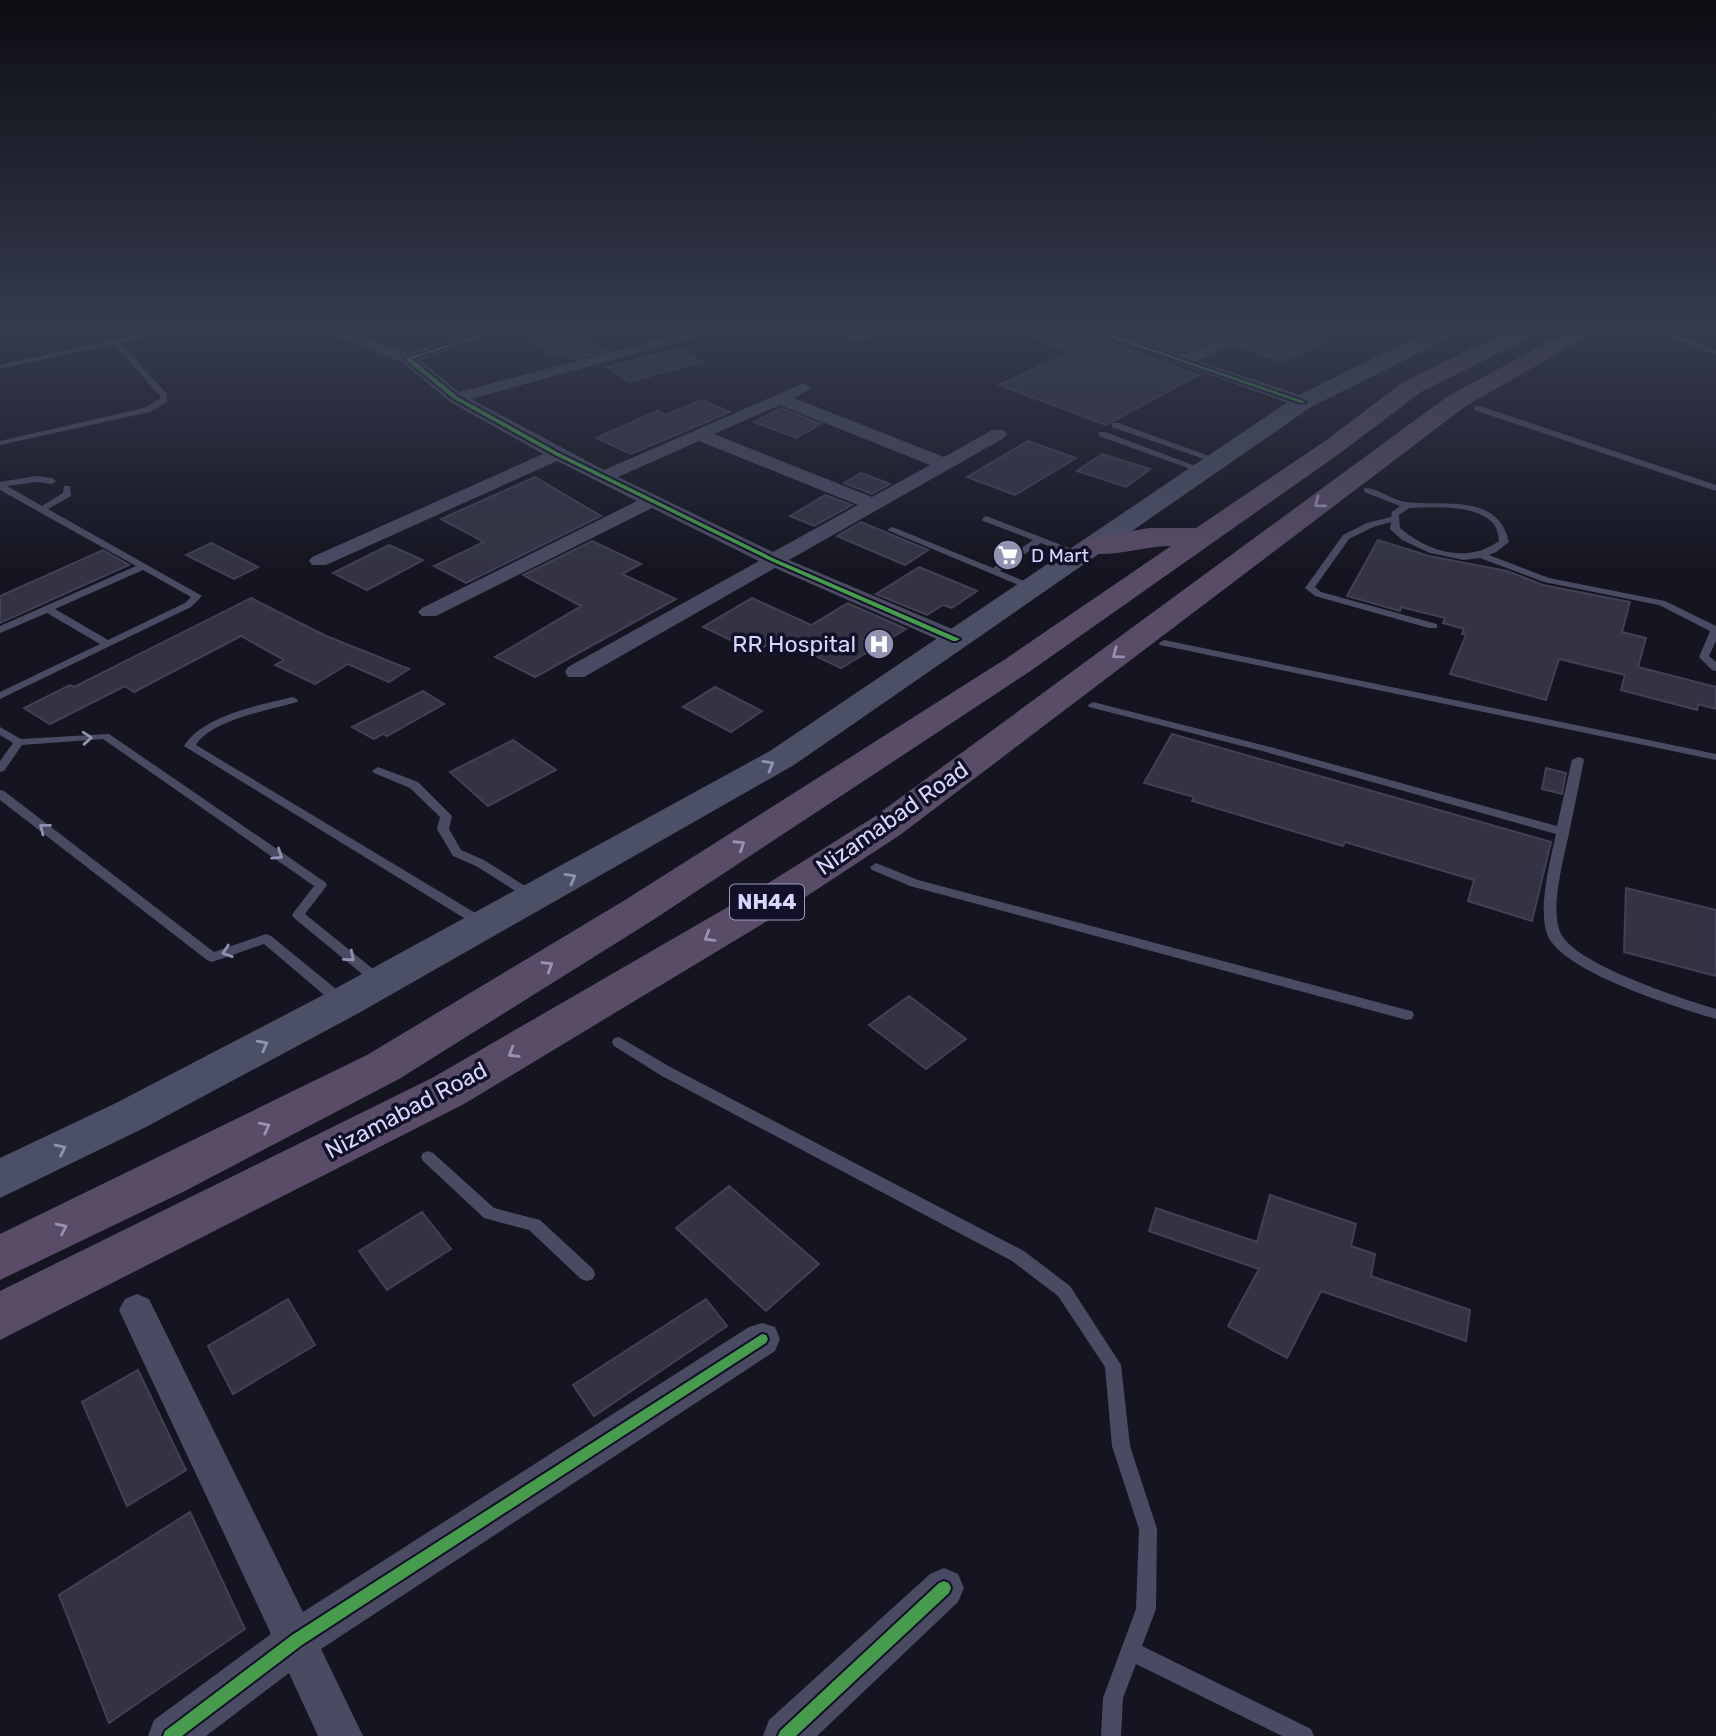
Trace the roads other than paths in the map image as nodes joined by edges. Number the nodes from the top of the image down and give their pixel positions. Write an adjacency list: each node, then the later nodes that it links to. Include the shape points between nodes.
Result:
1 (148, 409): 13 (lane)
2 (476, 409): 14 (street)
3 (754, 409): 10 (street)
4 (806, 409): 15 (street)
5 (1293, 409): 16 (main road)
6 (1422, 409): 30 (highway, Nizamabad Road / NH44)
7 (1428, 409): 73 (highway, Nizamabad Road / NH44, one-way to 73, via 887,826 448,1091)
8 (1494, 409): 21 (lane)
9 (1115, 425): 16 (lane)
10 (698, 434): 17 (street); 24 (street)
11 (998, 434): 15 (street)
12 (1102, 434): 16 (lane)
13 (0, 443)
14 (557, 454): 17 (street); 35 (street)
15 (947, 465): 24 (street)
16 (1209, 465): 32 (main road)
17 (603, 477): 23 (street)
18 (52, 481): 19 (lane)
19 (0, 485): 26 (lane)
20 (67, 488): 26 (lane, via 64,498)
21 (1716, 488)
22 (1367, 489): 25 (lane)
23 (649, 502): 34 (street); 40 (street)
24 (874, 505): 34 (street)
25 (1406, 506): 28 (lane); 33 (lane, via 1446,504 1484,514 1504,533 1504,542)
26 (42, 509): 36 (lane)
27 (986, 519): 31 (lane)
28 (1393, 519): 33 (lane, via 1395,529 1420,547 1462,556); 41 (lane, via 1346,537 1310,588)
29 (891, 530): 37 (lane)
30 (1204, 537): 32 (highway, via 1149,537); 70 (highway, Nizamabad Road / NH44, one-way to 30, via 394,1060 639,910 996,680)
31 (1040, 540): 32 (lane); 37 (lane)
32 (1086, 550): 38 (main road)
33 (1482, 555): 42 (lane, via 1547,580 1662,603)
34 (773, 560): 44 (street); 48 (street)
35 (319, 561)
36 (143, 566): 39 (lane); 46 (lane, via 197,596 188,606)
37 (993, 572): 38 (lane)
38 (1034, 588): 44 (main road)
39 (48, 608): 43 (lane); 46 (lane)
40 (429, 612)
41 (1433, 626)
42 (1716, 629): 47 (lane, via 1704,657)
43 (0, 630)
44 (957, 639): 61 (main road, one-way to 44, via 782,758)
45 (1164, 643): 54 (lane)
46 (107, 644): 49 (lane)
47 (1716, 668)
48 (576, 671)
49 (0, 695)
50 (293, 700): 62 (lane, via 209,727 193,737 190,746)
51 (1093, 705): 59 (lane)
52 (0, 730): 53 (lane)
53 (19, 742): 56 (lane); 63 (lane, one-way to 63, via 105,736 321,885 298,915)
54 (1716, 757)
55 (1578, 760): 59 (lane)
56 (0, 769)
57 (378, 771): 61 (lane, via 422,791 446,816 443,829 457,853)
58 (0, 794): 64 (lane, one-way to 58, via 266,939 212,957)
59 (1564, 832): 65 (lane, via 1550,892 1555,937 1594,967)
60 (876, 867): 66 (lane, via 914,883)
61 (535, 898): 62 (main road)
62 (486, 925): 63 (main road)
63 (380, 982): 64 (main road)
64 (343, 1003): 69 (main road, one-way to 64)
65 (1716, 1014)
66 (1407, 1015)
67 (619, 1042): 77 (lane, via 667,1072 1018,1256 1064,1291 1113,1365 1121,1446 1148,1528 1146,1609)
68 (428, 1157): 71 (lane, via 489,1213 534,1225)
69 (0, 1179)
70 (0, 1258)
71 (587, 1274)
72 (137, 1310): 76 (street)
73 (0, 1317)
74 (761, 1339): 76 (street)
75 (944, 1588): 80 (street)
76 (297, 1640): 78 (street); 79 (street)
77 (1131, 1651): 81 (lane, via 1113,1698); 82 (lane)
78 (170, 1736)
79 (341, 1736)
80 (785, 1736)
81 (1111, 1736)
82 (1304, 1736)

